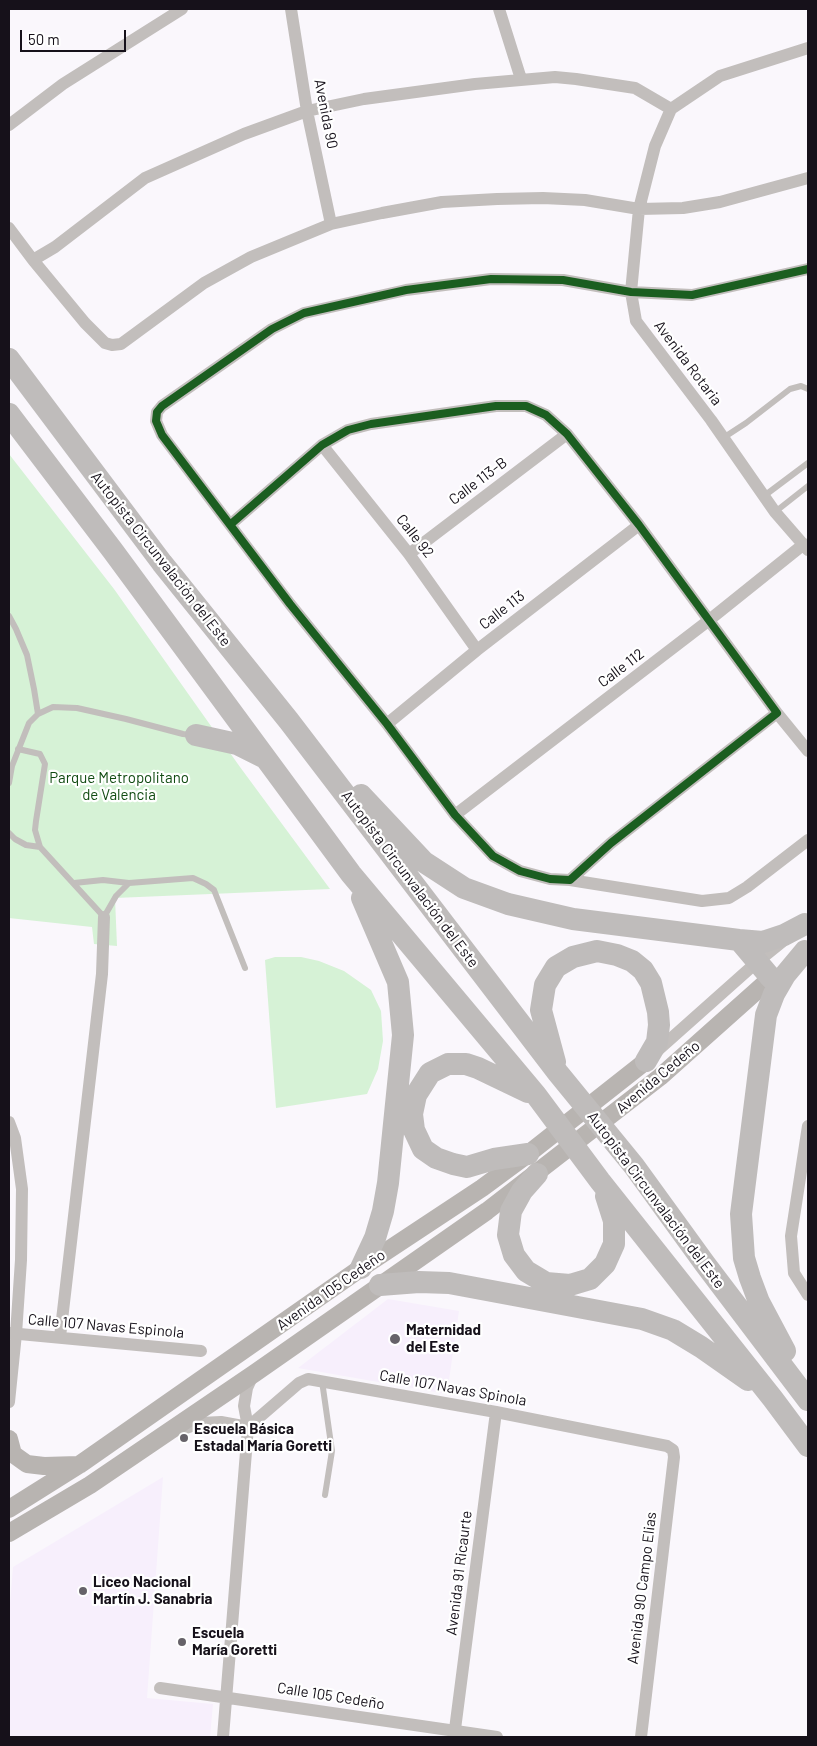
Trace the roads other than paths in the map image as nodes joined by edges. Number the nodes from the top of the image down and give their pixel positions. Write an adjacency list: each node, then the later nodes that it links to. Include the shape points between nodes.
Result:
1 (182, 9): 8 (street, via 63,84)
2 (291, 9): 7 (street, Avenida 90)
3 (499, 9): 5 (street)
4 (808, 48): 6 (street, via 720,76)
5 (521, 79): 6 (street, via 576,78 635,88); 7 (street, via 364,99)
6 (671, 109): 10 (street, Avenida Rotaria, via 654,146)
7 (307, 111): 11 (street, Avenida 90); 13 (street, via 244,134 145,178 55,247)
8 (9, 125)
9 (808, 178): 10 (street, via 720,202)
10 (639, 210): 11 (street, via 577,200 498,199 442,202); 15 (street, Avenida Rotaria)
11 (331, 224): 13 (street, via 251,257 204,283 121,344 105,343)
12 (9, 228): 13 (street)
13 (33, 260)
14 (808, 269): 15 (street, via 692,295)
15 (631, 292): 20 (street, Avenida Rotaria, via 636,321); 26 (street, via 563,280 491,279 406,290 347,303 304,313 272,329 157,412 156,421 162,435)
16 (9, 359): 36 (highway, Autopista Circunvalación del Este, via 162,563)
17 (808, 389): 20 (lane, via 801,386 790,389)
18 (9, 414): 33 (highway, Autopista Circunvalación del Este)
19 (567, 434): 21 (street, via 546,415 526,406 496,406 371,424 348,430); 27 (street); 29 (street, Calle 113-B)
20 (723, 438): 24 (street, Avenida Rotaria)
21 (322, 445): 26 (street); 29 (street, Calle 92)
22 (808, 463): 24 (lane)
23 (808, 486): 25 (lane)
24 (764, 496): 25 (street, Avenida Rotaria)
25 (775, 512): 28 (street, Avenida Rotaria)
26 (230, 524): 37 (street)
27 (639, 524): 31 (street); 32 (street, Calle 113)
28 (806, 547): 31 (street, Calle 112)
29 (409, 554): 32 (street, Calle 92)
30 (9, 616): 35 (lane, via 27,655)
31 (708, 621): 34 (street); 43 (street, Calle 112)
32 (477, 650): 37 (street, Calle 113)
33 (219, 695): 38 (highway, via 217,722 210,730); 41 (highway, Autopista Circunvalación del Este)
34 (777, 713): 40 (street); 48 (street)
35 (38, 714): 38 (lane, via 54,707 77,708); 39 (lane)
36 (289, 721): 53 (highway, via 424,862 464,888 508,904 573,919); 58 (highway, Autopista Circunvalación del Este)
37 (387, 724): 43 (street)
38 (196, 735): 41 (highway, via 237,744)
39 (18, 749): 42 (lane); 46 (lane, via 40,754 45,764 35,830)
40 (808, 752)
41 (266, 758): 47 (highway, Autopista Circunvalación del Este)
42 (9, 783)
43 (455, 815): 48 (street, via 493,856 520,871 550,879)
44 (9, 833): 46 (lane, via 26,845)
45 (808, 840): 48 (street, via 729,898 702,901)
46 (40, 847): 49 (lane)
47 (351, 874): 59 (highway, Autopista Circunvalación del Este); 65 (highway, via 398,982 403,1035 383,1211)
48 (570, 880)
49 (74, 883): 50 (lane, via 103,880); 51 (lane)
50 (129, 883): 51 (lane, via 116,896); 55 (lane, via 193,878 206,884 214,890)
51 (104, 918): 69 (street, via 102,974)
52 (806, 922): 53 (highway, via 784,935 763,942); 56 (street, Avenida Cedeño)
53 (739, 940): 56 (highway)
54 (806, 950): 56 (street, Avenida Cedeño); 73 (highway, via 785,975 766,1014 741,1214 742,1243 750,1278 759,1302)
55 (245, 968)
56 (764, 970): 57 (street, Avenida Cedeño); 63 (main road, Avenida Cedeño, via 660,1077)
57 (646, 1061): 58 (highway, via 657,1042 659,1026 651,983 632,961 597,951 572,957 556,967 546,985 541,1010); 62 (main road, Avenida 105 Cedeño)
58 (558, 1073): 75 (highway, Autopista Circunvalación del Este, via 634,1166)
59 (536, 1095): 62 (highway, via 478,1068 448,1064 430,1073 416,1095 412,1114 414,1130 423,1149 444,1161 467,1167); 64 (highway, Autopista Circunvalación del Este)
60 (9, 1122): 68 (street, via 15,1138 22,1189 21,1260)
61 (808, 1126): 67 (street, via 791,1236 794,1273)
62 (528, 1154): 65 (main road, Avenida 105 Cedeño)
63 (537, 1174): 64 (highway, via 511,1211 508,1235 514,1255 526,1271 546,1283 570,1285 590,1278 605,1264 614,1244 614,1221); 66 (main road, Avenida Cedeño)
64 (600, 1181): 74 (highway, Autopista Circunvalación del Este)
65 (361, 1268): 83 (main road, Avenida 105 Cedeño)
66 (380, 1285): 71 (main road, Avenida 105 Cedeño); 74 (highway, via 449,1283 642,1319 673,1330 701,1347)
67 (808, 1295)
68 (12, 1333): 69 (street, Calle 107 Navas Espinola); 76 (street)
69 (60, 1337): 70 (street, Calle 107 Navas Espinola)
70 (201, 1351)
71 (255, 1373): 78 (street, via 247,1388 244,1406); 79 (main road, Avenida 105 Cedeño)
72 (322, 1381): 77 (street, Calle 107 Navas Spinola); 78 (street, Calle 107 Navas Spinola, via 308,1379 299,1383); 84 (lane, via 332,1451)
73 (808, 1394)
74 (773, 1399): 82 (highway, Autopista Circunvalación del Este)
75 (808, 1400)
76 (9, 1402)
77 (496, 1412): 81 (street, Calle 107 Navas Spinola); 89 (street, Avenida 91 Ricaurte)
78 (248, 1427): 79 (street, via 221,1422 200,1423); 88 (street)
79 (160, 1436): 86 (main road, Avenida 105 Cedeño, via 90,1485)
80 (9, 1439): 83 (main road, via 13,1454 27,1464)
81 (668, 1446): 92 (street, Avenida 90 Campo Elias, via 674,1457)
82 (808, 1446)
83 (79, 1465): 85 (main road, Avenida 105 Cedeño)
84 (325, 1495)
85 (9, 1509)
86 (9, 1533)
87 (160, 1688): 88 (street, Calle 105 Cedeño)
88 (226, 1697): 89 (street, Calle 105 Cedeño); 90 (street)
89 (454, 1734): 91 (street, Calle 105 Cedeño)
90 (223, 1737)
91 (497, 1737)
92 (641, 1737)

